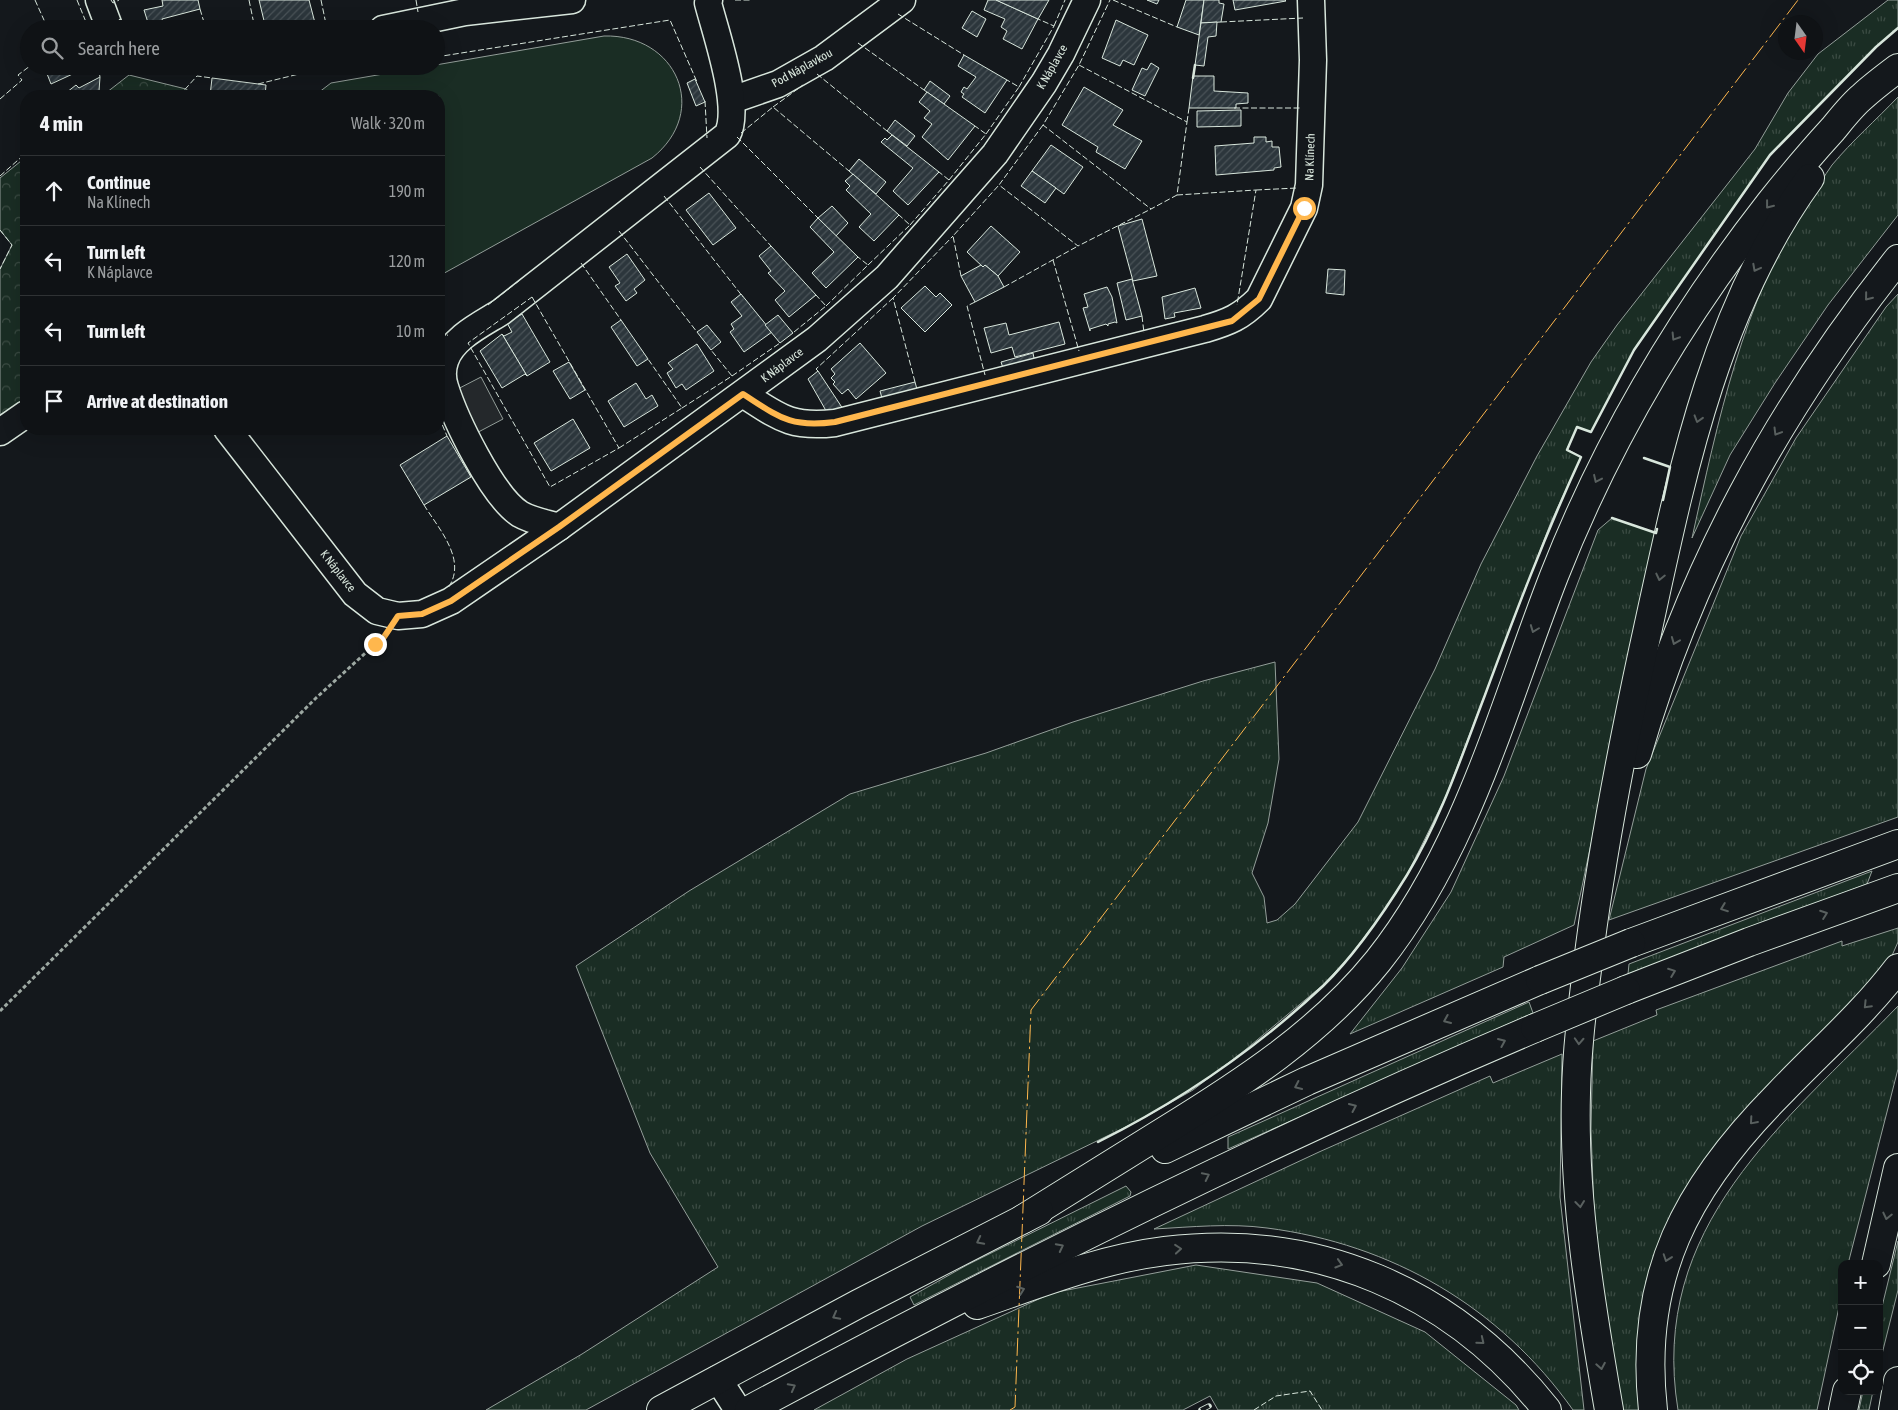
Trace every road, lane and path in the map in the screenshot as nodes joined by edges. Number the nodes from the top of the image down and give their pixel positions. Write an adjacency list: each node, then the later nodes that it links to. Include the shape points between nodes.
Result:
1 (99, 0): 7 (street)
2 (572, 0): 8 (street, via 465,12)
3 (902, 0): 11 (street, Pod Náplavkou, via 824,58 778,84)
4 (1087, 0): 15 (street, K Náplavce, via 1048,76 995,154 888,277 818,339)
5 (1311, 0): 15 (street, Na Klínech, via 1313,60 1309,185 1304,208 1259,299 1232,321 811,426 786,421)
6 (707, 1): 11 (street)
7 (107, 20)
8 (426, 20)
9 (1898, 68): 27 (highway, one-way to 27, via 1860,98 1742,239 1674,339 1634,406 1571,535 1462,818 1429,884 1379,960 1333,1010 1259,1069)
10 (1898, 74): 23 (highway, one-way to 23, via 1820,164 1801,191 1754,272 1713,373 1685,464 1616,775)
11 (732, 100): 13 (street, via 732,126 727,135 509,306 465,335)
12 (1898, 259): 23 (highway, one-way to 23, via 1832,345 1792,407 1751,476 1711,556 1673,646 1645,727)
13 (445, 358)
14 (445, 387): 19 (street, via 467,438 498,493 519,513 534,521)
15 (743, 394): 19 (street, K Náplavce)
16 (20, 418): 17 (street)
17 (0, 432)
18 (232, 435): 20 (street, K Náplavce, via 355,594 377,611)
19 (559, 527): 20 (street, K Náplavce, via 451,601 422,614)
20 (398, 616): 25 (path, via 384,637 316,698)
21 (1888, 848): 27 (highway, one-way to 27, bridge, via 1540,980 1307,1081)
22 (1898, 888): 29 (highway, one-way to 22, bridge, via 1054,1250 1344,1112 1626,990)
23 (1593, 923): 37 (highway, one-way to 37, via 1580,1026 1576,1156 1595,1328)
24 (1898, 968): 38 (highway, one-way to 38, via 1874,998 1755,1118 1718,1164 1687,1212 1667,1258 1654,1308 1650,1354)
25 (0, 1011)
26 (1898, 1168): 28 (highway, one-way to 28)
27 (1024, 1219): 30 (highway, one-way to 30)
28 (1877, 1260)
29 (877, 1341): 35 (highway, one-way to 29); 36 (highway, one-way to 36, via 1059,1276 1135,1256 1192,1248 1273,1250 1341,1264 1438,1309 1501,1357)
30 (718, 1379): 33 (highway); 34 (street)
31 (1898, 1380): 40 (highway)
32 (1846, 1395): 39 (highway)
33 (661, 1410)
34 (738, 1410)
35 (749, 1410)
36 (1547, 1410)
37 (1609, 1410)
38 (1653, 1410)
39 (1843, 1410)
40 (1893, 1410)

